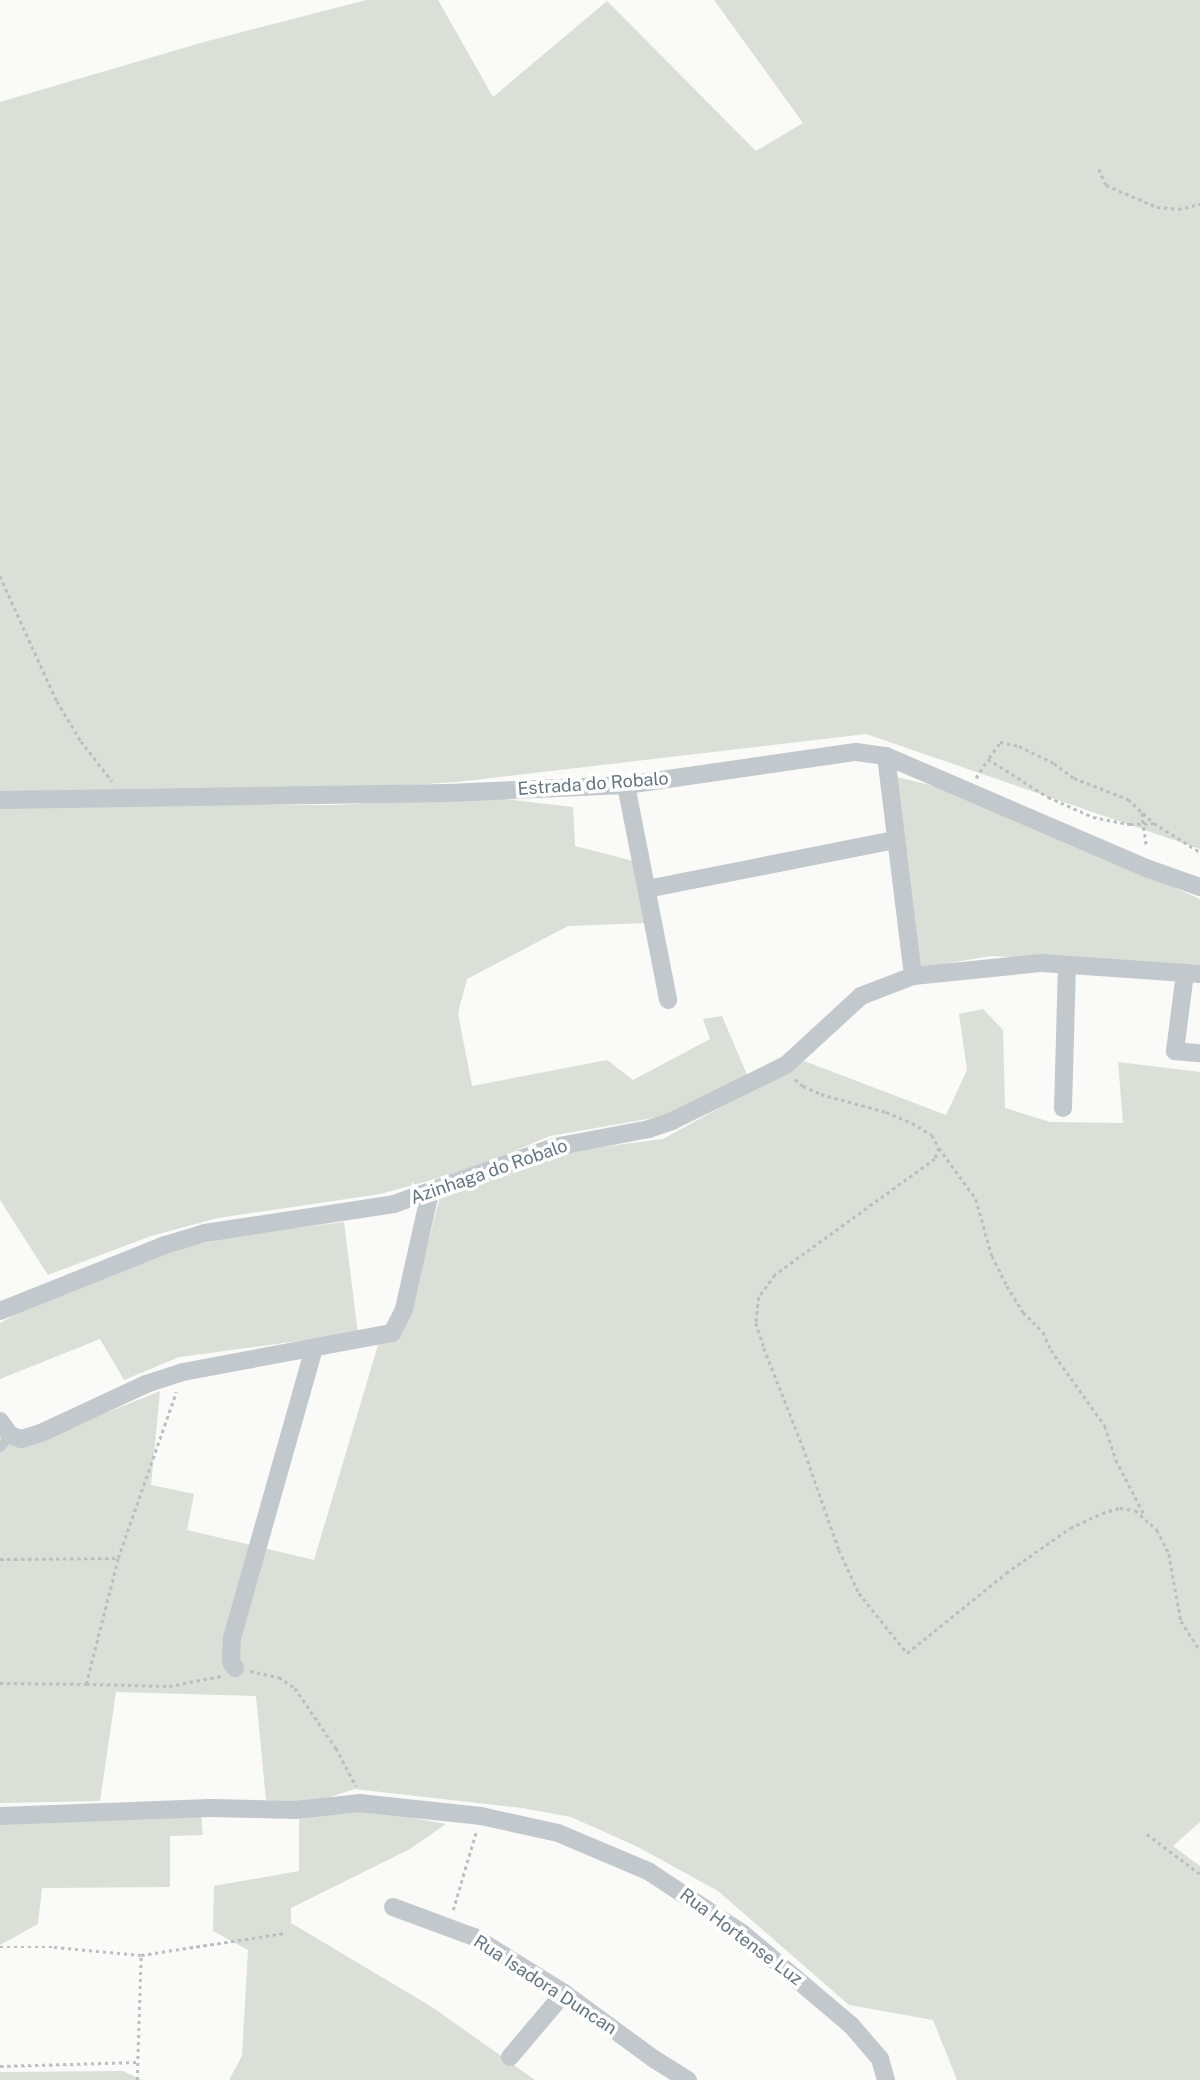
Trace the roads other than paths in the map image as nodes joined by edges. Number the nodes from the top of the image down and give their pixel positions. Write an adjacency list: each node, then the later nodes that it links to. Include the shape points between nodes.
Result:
1 (886, 756): 2 (street, Estrada do Robalo, via 856,752); 4 (street); 5 (street, Estrada do Robalo)
2 (626, 785): 3 (street, Estrada do Robalo, via 448,793); 6 (street)
3 (0, 800)
4 (895, 840): 6 (street); 9 (street)
5 (1200, 887)
6 (647, 889): 10 (street)
7 (1067, 965): 8 (street, Azinhaga do Robalo); 9 (street, Azinhaga do Robalo, via 1042,963); 12 (street)
8 (1193, 973): 11 (street, via 1175,1051)
9 (913, 976): 13 (street, Azinhaga do Robalo, via 861,996 786,1065 672,1121 554,1147)
10 (668, 1000)
11 (1200, 1053)
12 (1063, 1108)
13 (430, 1193): 14 (street, Azinhaga do Robalo, via 394,1204 205,1233); 15 (street, via 404,1309 393,1333)
14 (0, 1311)
15 (314, 1349): 16 (street, via 183,1372 146,1384 41,1433 21,1438); 17 (street, via 237,1615 230,1651)
16 (3, 1435)
17 (235, 1668)
18 (0, 1816): 23 (street, Rua Hortense Luz, via 197,1808 295,1810 359,1803 481,1816 558,1833 648,1871 742,1933 851,2025 880,2059)
19 (393, 1907): 20 (street, Rua Isadora Duncan, via 474,1937)
20 (564, 1993): 21 (street); 22 (street, Rua Isadora Duncan)
21 (510, 2057)
22 (688, 2080)
23 (886, 2080)

